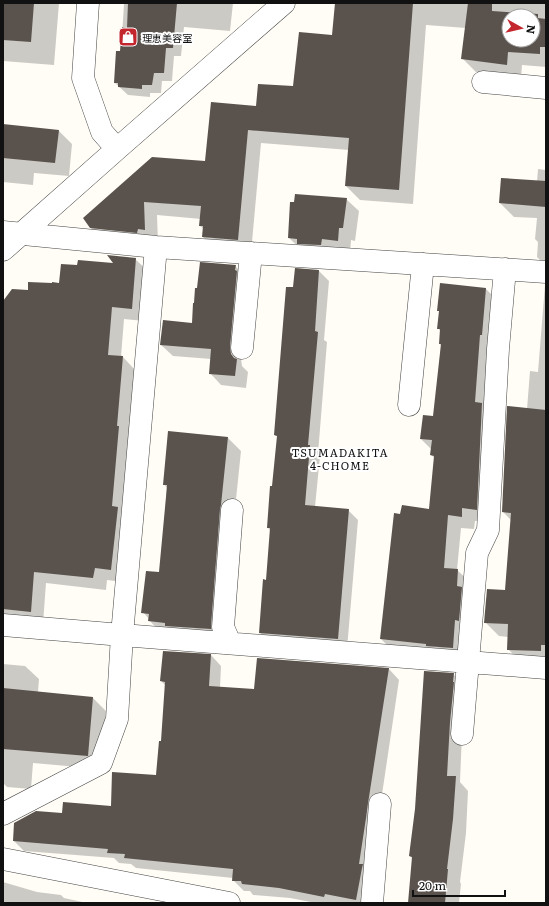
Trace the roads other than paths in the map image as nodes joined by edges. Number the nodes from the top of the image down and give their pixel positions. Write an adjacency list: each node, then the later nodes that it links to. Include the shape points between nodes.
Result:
1 (88, 3): 5 (street, via 83,78 102,132)
2 (284, 3): 5 (street)
3 (483, 82): 4 (street)
4 (546, 88)
5 (117, 149): 6 (street)
6 (13, 233): 7 (street); 8 (street)
7 (156, 247): 9 (street); 17 (street)
8 (3, 250)
9 (251, 253): 10 (street); 13 (street)
10 (422, 264): 11 (street); 14 (street)
11 (505, 269): 12 (street); 19 (street, via 488,530 477,553)
12 (546, 272)
13 (242, 348)
14 (409, 404)
15 (232, 510): 18 (street, via 223,627)
16 (3, 625): 17 (street)
17 (122, 635): 18 (street); 23 (street, via 117,719 101,763)
18 (230, 643): 19 (street)
19 (467, 662): 20 (street); 21 (street)
20 (546, 668)
21 (462, 734)
22 (380, 804): 26 (street)
23 (3, 814)
24 (3, 859): 25 (street)
25 (229, 903)
26 (372, 903)

